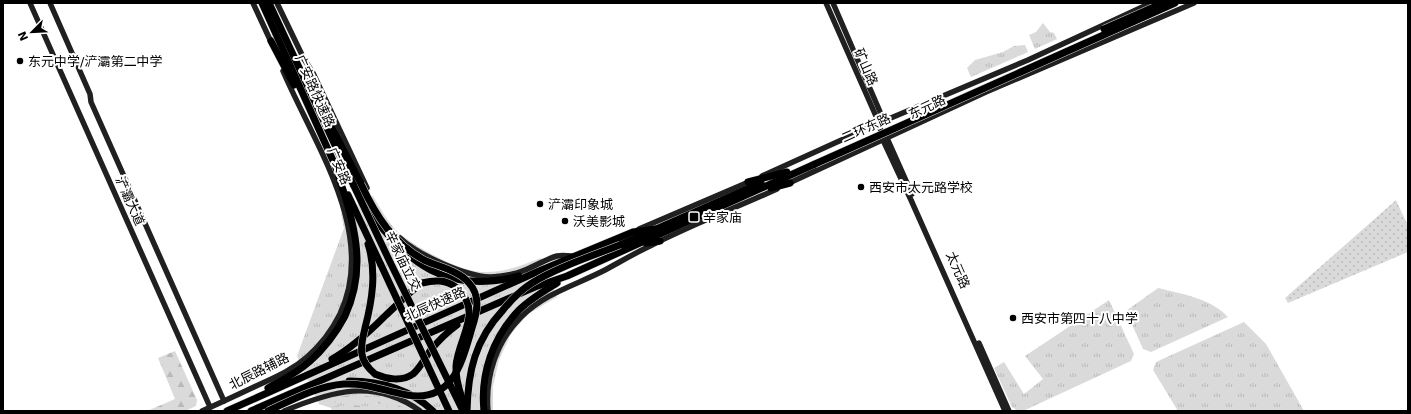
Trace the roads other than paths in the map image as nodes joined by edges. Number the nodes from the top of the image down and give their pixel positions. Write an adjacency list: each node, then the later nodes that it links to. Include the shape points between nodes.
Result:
1 (30, 3): 42 (main road, 浐灞大道)
2 (50, 3): 41 (main road, 浐灞大道, via 90,94 91,102)
3 (253, 3): 12 (main road, 广安路)
4 (262, 3): 14 (highway, 广安路快速路)
5 (269, 3): 14 (highway, 广安路快速路)
6 (277, 3): 13 (main road, 广安路)
7 (826, 3): 16 (main road, 矿山路)
8 (833, 3): 16 (main road, 矿山路)
9 (1151, 3): 16 (main road, 东元路, via 1028,60)
10 (1194, 3): 18 (main road, 东元路, via 986,92)
11 (1171, 4): 20 (highway, 二环东路, bridge)
12 (271, 41): 17 (highway); 36 (main road, 广安路, via 343,206 352,245)
13 (304, 59): 19 (main road); 33 (main road, 广安路, via 382,216 392,230 413,248 439,262 468,273 489,277 517,273 558,256)
14 (292, 60): 15 (highway, 广安路快速路); 17 (highway, 广安路快速路)
15 (307, 84): 19 (highway); 24 (highway, 广安路快速路)
16 (882, 122): 18 (main road, 矿山路); 22 (main road, 东元路)
17 (316, 125): 25 (highway, 广安路快速路)
18 (885, 139): 23 (main road, 东元路); 54 (main road, 太元路); 55 (main road, 太元路)
19 (341, 143): 24 (highway)
20 (814, 162): 21 (highway); 26 (highway, 二环东路)
21 (787, 172): 22 (highway); 29 (highway)
22 (748, 182): 30 (main road, 东元路)
23 (790, 183): 26 (highway); 31 (main road, 东元路)
24 (358, 185): 27 (highway, 辛家庙立交, bridge); 46 (highway, bridge, via 396,240 423,259 464,278 474,289 477,311 464,358 451,382 432,393 407,395 371,386 342,384 313,391)
25 (344, 190): 28 (highway, 辛家庙立交); 39 (highway, via 354,228 358,265 351,302 341,323 322,350)
26 (752, 193): 32 (highway, 二环东路)
27 (360, 200): 34 (highway, bridge, via 401,250 420,265 438,273 464,281 486,282); 51 (highway, 辛家庙立交, bridge)
28 (359, 218): 37 (highway, bridge, via 369,247 372,277 372,298 361,350 366,367 384,378 403,378 413,374 442,338); 50 (highway, 辛家庙立交, bridge)
29 (656, 229): 30 (highway, 北辰快速路); 51 (highway, bridge, via 556,271 532,283 512,299 493,320 479,344 472,363)
30 (633, 232): 33 (highway, 北辰快速路)
31 (660, 241): 32 (highway); 53 (main road, 东元路, via 603,271 553,293 521,317 508,332 490,371)
32 (638, 244): 35 (highway, 二环东路)
33 (576, 256): 34 (highway, 北辰快速路)
34 (538, 271): 38 (highway, 北辰快速路, bridge)
35 (567, 276): 37 (highway, 北辰快速路, via 535,287); 52 (highway, via 519,310 506,327 488,360 483,384)
36 (351, 279): 41 (main road, 北辰路辅路, via 343,307 336,320 323,340 307,357 283,374)
37 (468, 318): 40 (highway, 北辰快速路, bridge)
38 (306, 375): 39 (highway, 北辰快速路); 51 (highway, bridge, via 353,344 422,283 443,281 453,284 463,293 469,310 468,327 456,365 458,386)
39 (280, 384): 44 (highway)
40 (289, 395): 45 (highway, 北辰快速路); 49 (highway, bridge, via 330,383 368,382 392,386 421,401)
41 (224, 401): 42 (main road, 北辰路辅路)
42 (208, 409): 43 (main road, 北辰路辅路)
43 (202, 411)
44 (227, 411)
45 (251, 411)
46 (268, 411)
47 (284, 411): 48 (main road, via 313,399 348,391 377,393 404,401)
48 (420, 411)
49 (432, 411)
50 (449, 411)
51 (465, 411)
52 (484, 411)
53 (488, 411)
54 (1005, 411)
55 (1009, 411)

